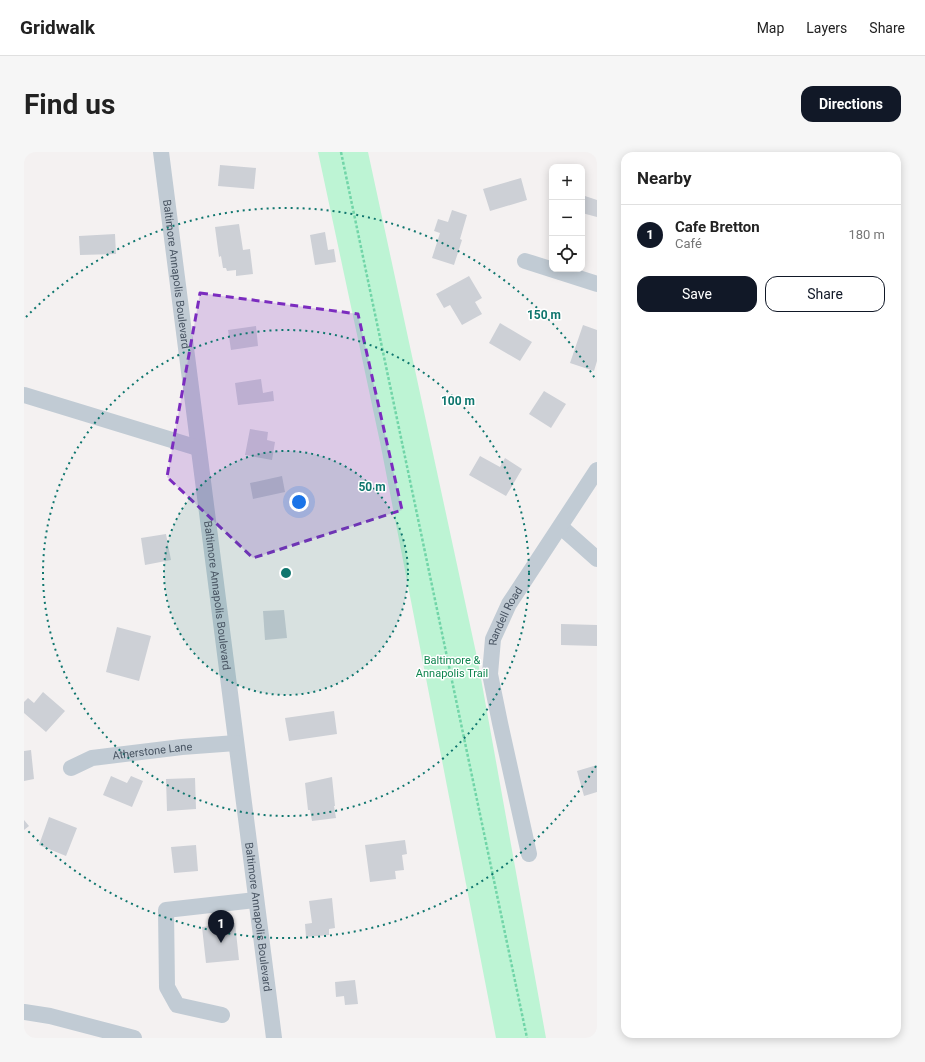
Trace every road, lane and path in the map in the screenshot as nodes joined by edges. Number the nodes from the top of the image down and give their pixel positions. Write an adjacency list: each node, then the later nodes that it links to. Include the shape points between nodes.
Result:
1 (161, 152): 6 (street, Baltimore Annapolis Boulevard)
2 (341, 152): 18 (path)
3 (525, 261): 4 (street)
4 (597, 284)
5 (24, 395): 6 (street)
6 (198, 448): 10 (street, Baltimore Annapolis Boulevard)
7 (597, 470): 8 (street, Randell Road)
8 (561, 527): 9 (street); 12 (street, Randell Road, via 510,604 493,639 491,658 490,674)
9 (597, 559)
10 (236, 743): 11 (street, Atherstone Lane, via 92,758); 13 (street, Baltimore Annapolis Boulevard)
11 (71, 768)
12 (529, 854)
13 (256, 900): 15 (street, via 166,910 167,987 170,993 177,1005); 17 (street, Baltimore Annapolis Boulevard)
14 (24, 1012): 16 (street, via 50,1016)
15 (222, 1015)
16 (134, 1038)
17 (274, 1038)
18 (527, 1038)

